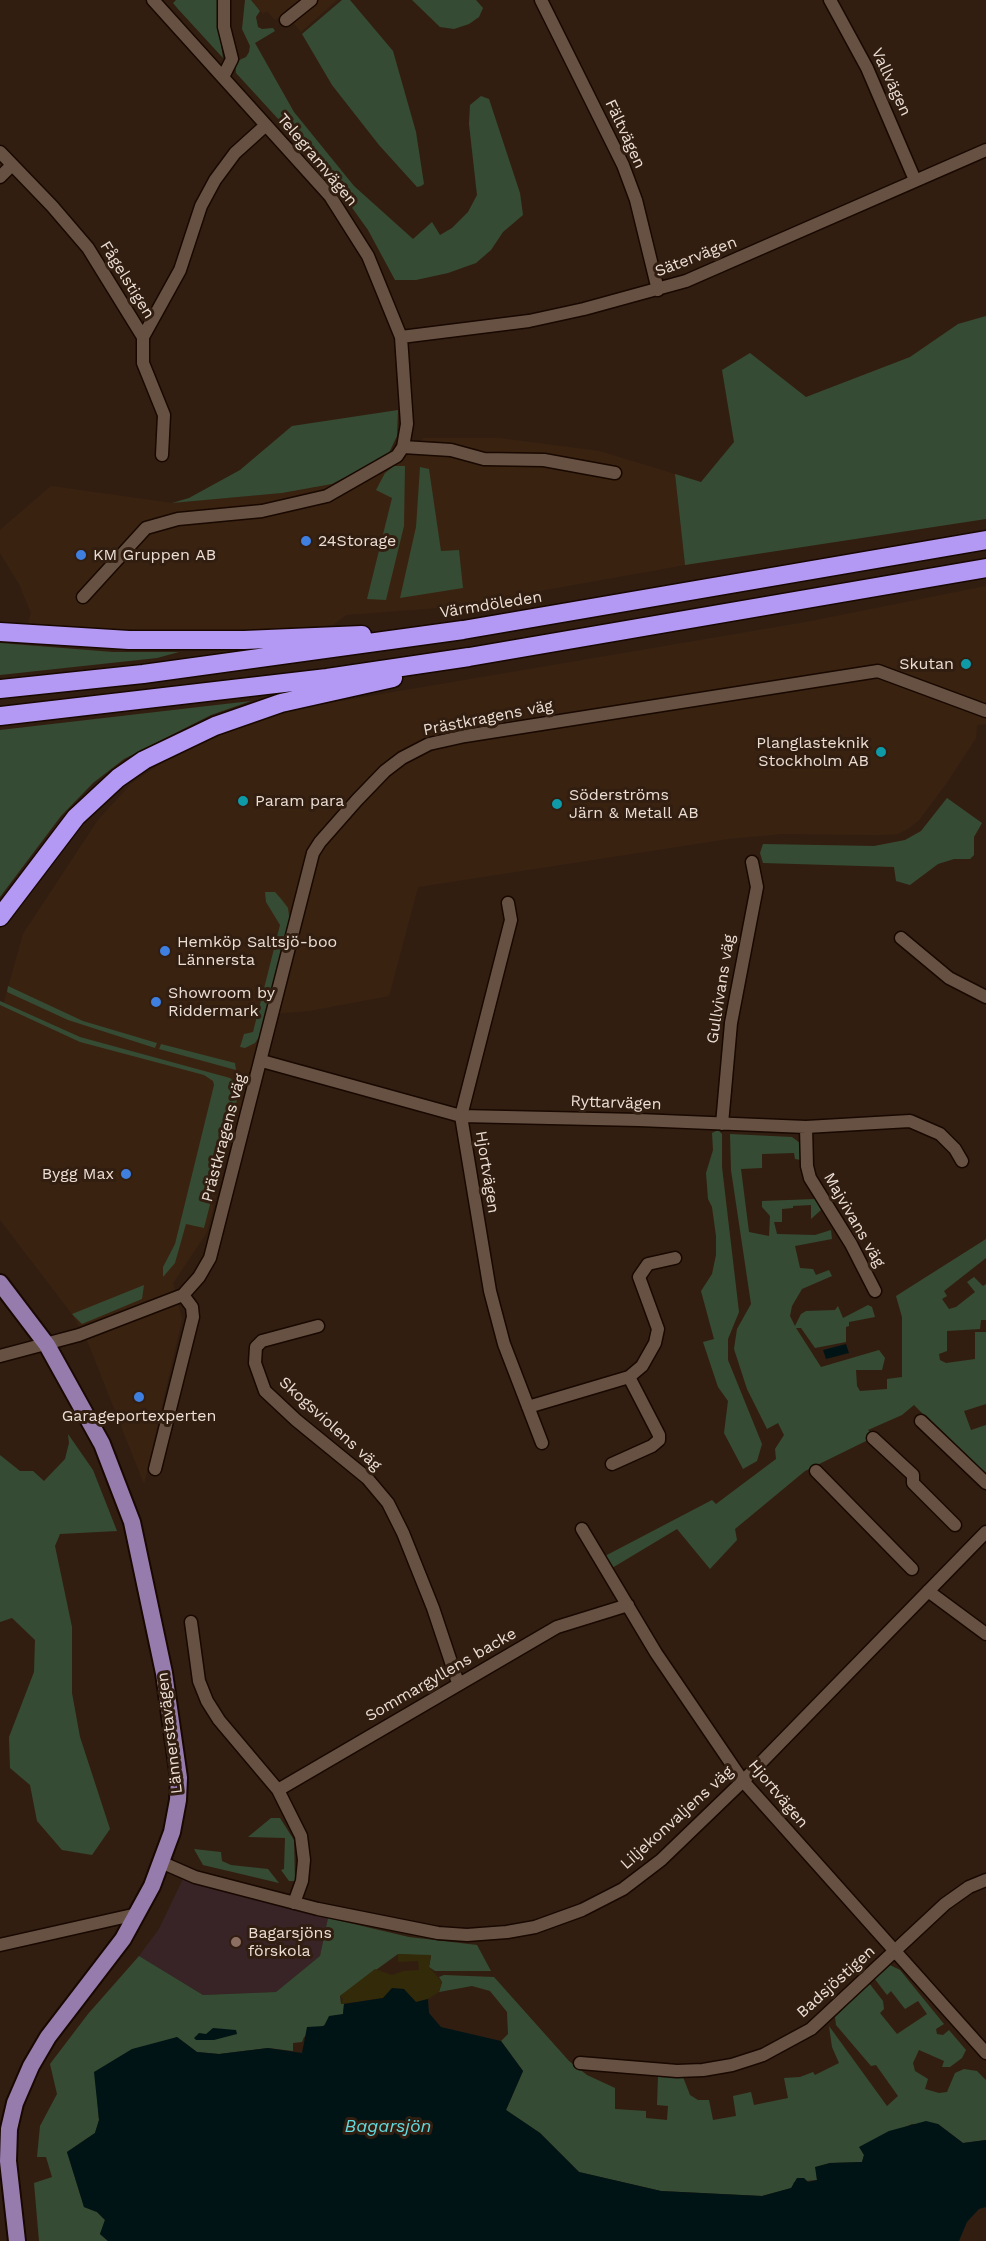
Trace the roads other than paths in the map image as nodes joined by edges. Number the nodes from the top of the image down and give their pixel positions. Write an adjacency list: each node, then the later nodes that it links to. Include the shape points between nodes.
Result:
1 (153, 0): 7 (street, Telegramvägen)
2 (224, 0): 7 (street, via 224,27 232,58)
3 (310, 0): 6 (street)
4 (541, 0): 14 (street, Fältvägen, via 622,165 636,200)
5 (830, 0): 13 (street, Vallvägen, via 867,68)
6 (286, 20)
7 (223, 77): 8 (street, Telegramvägen)
8 (266, 125): 15 (street, via 214,180 180,270); 16 (street, Telegramvägen, via 330,196 349,224 378,279)
9 (986, 150): 13 (street, Sätervägen)
10 (0, 152): 11 (street, Fågelstigen)
11 (12, 165): 12 (street); 15 (street, Fågelstigen, via 88,248)
12 (0, 177)
13 (915, 180): 14 (street, Sätervägen, via 717,269)
14 (658, 290): 16 (street, Sätervägen, via 529,321)
15 (143, 337): 18 (street, Fågelstigen, via 143,363 164,415)
16 (401, 337): 17 (street, Telegramvägen, via 407,424)
17 (403, 447): 19 (street, via 451,450 484,459 544,460); 22 (street, via 397,456 327,496 262,511 178,519 146,528)
18 (162, 455)
19 (615, 473)
20 (986, 540): 23 (highway, Värmdöleden)
21 (986, 568): 25 (highway)
22 (83, 597)
23 (463, 630): 24 (highway, via 244,640 129,640); 26 (highway, Värmdöleden, via 190,668)
24 (0, 632)
25 (469, 657): 28 (highway); 31 (highway, via 339,692 281,703 206,730 144,760 76,817)
26 (0, 689)
27 (986, 711): 34 (street, Prästkragens väg, via 878,671 465,736 413,751 385,771 313,854)
28 (0, 716)
29 (752, 862): 36 (street, Gullvivans väg, via 757,887 731,1023)
30 (508, 903): 35 (street, Hjortvägen, via 511,920)
31 (0, 917)
32 (901, 938): 33 (street, via 949,978)
33 (986, 997)
34 (262, 1061): 35 (street, Ryttarvägen); 42 (street, Prästkragens väg, via 210,1258)
35 (461, 1116): 36 (street, Ryttarvägen); 48 (street, Hjortvägen, via 490,1292 504,1344)
36 (722, 1124): 37 (street, Ryttarvägen)
37 (806, 1127): 38 (street, Ryttarvägen, via 910,1121 940,1134); 41 (street, Majvivans väg, via 810,1178)
38 (962, 1161)
39 (675, 1258): 47 (street, via 648,1264 639,1277 658,1329 655,1344 642,1366)
40 (0, 1283): 45 (main road)
41 (875, 1291)
42 (183, 1295): 45 (street); 53 (street, via 192,1307 193,1317)
43 (0, 1297): 45 (main road)
44 (318, 1326): 64 (street, Skogsviolens väg, via 262,1341 256,1347 255,1363 262,1381 296,1420 367,1478 388,1503 433,1608)
45 (46, 1345): 46 (street); 67 (main road, Lännerstavägen, via 102,1444 132,1522 142,1563 167,1690 179,1778 174,1822)
46 (0, 1356)
47 (628, 1377): 48 (street); 52 (street, via 659,1440)
48 (528, 1407): 51 (street, Hjortvägen)
49 (921, 1421): 55 (street)
50 (873, 1438): 56 (street, via 913,1475 913,1483)
51 (542, 1443)
52 (612, 1464)
53 (155, 1469)
54 (816, 1471): 59 (street)
55 (986, 1483)
56 (955, 1525)
57 (582, 1529): 61 (street, Hjortvägen)
58 (986, 1532): 60 (street, Liljekonvaljens väg)
59 (912, 1569)
60 (928, 1591): 63 (street); 65 (street, Liljekonvaljens väg)
61 (628, 1605): 64 (street, Sommargyllens backe, via 557,1627); 65 (street, Hjortvägen)
62 (191, 1622): 66 (street, via 196,1662 207,1701)
63 (986, 1634)
64 (458, 1683): 66 (street, Sommargyllens backe)
65 (743, 1780): 69 (street, Liljekonvaljens väg, via 642,1876 602,1900 535,1927 486,1935 438,1933); 72 (street, Hjortvägen)
66 (278, 1790): 69 (street, via 303,1845 302,1881)
67 (163, 1863): 69 (street, Liljekonvaljens väg, via 195,1877); 70 (main road, Lännerstavägen)
68 (986, 1880): 72 (street, Badsjöstigen, via 945,1904)
69 (294, 1903)
70 (137, 1914): 71 (street); 75 (main road, Lännerstavägen, via 98,1975 48,2037 15,2103 8,2161)
71 (0, 1945)
72 (894, 1951): 73 (street, Hjortvägen); 74 (street, Badsjöstigen, via 811,2029 763,2055 732,2065 677,2071)
73 (986, 2053)
74 (580, 2062)
75 (17, 2241)

